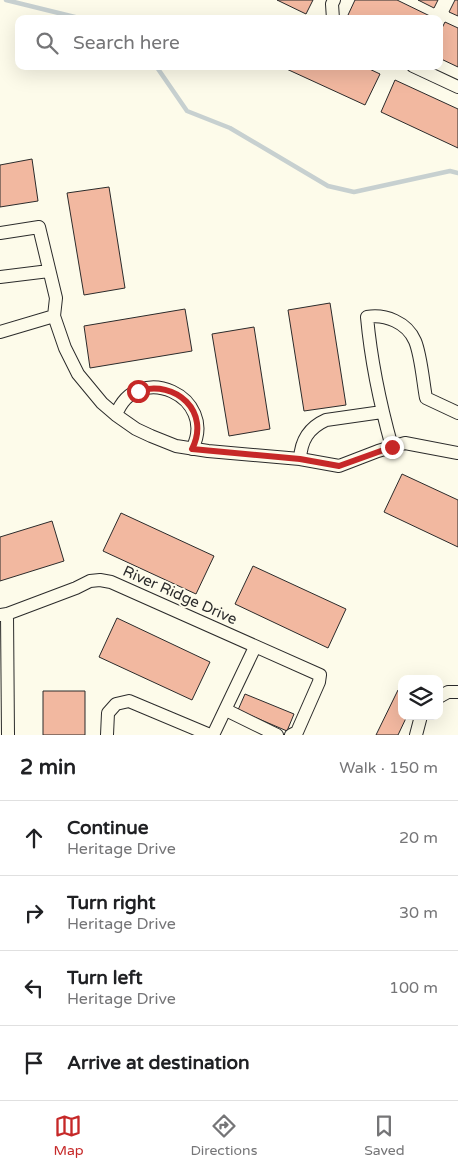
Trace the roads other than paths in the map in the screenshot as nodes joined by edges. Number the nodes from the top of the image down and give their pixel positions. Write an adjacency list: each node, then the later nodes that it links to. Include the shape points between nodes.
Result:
1 (334, 0): 2 (street)
2 (333, 15)
3 (422, 70): 4 (street)
4 (458, 87)
5 (0, 233): 6 (street, via 39,227)
6 (49, 271): 7 (street); 8 (street, via 56,298)
7 (0, 277)
8 (54, 316): 9 (street); 12 (street, via 64,348 78,374)
9 (0, 332)
10 (382, 412): 11 (street, via 366,316 392,319 405,328 416,342 426,398); 13 (street); 16 (street, via 320,423 304,440)
11 (458, 413)
12 (116, 415): 14 (street, via 151,436); 14 (street, via 124,400 138,391 154,387 169,390 183,398 193,411 197,427)
13 (392, 447): 15 (street, via 405,443); 16 (street, via 339,466)
14 (192, 449): 16 (street)
15 (458, 453)
16 (300, 459)
17 (4, 614): 18 (street, River Ridge Drive, via 100,580 111,582); 23 (street, River Ridge Drive)
18 (255, 647): 21 (street); 27 (street, River Ridge Drive, via 320,675 297,732)
19 (458, 692): 20 (street)
20 (443, 695)
21 (226, 710): 25 (street); 26 (street)
22 (420, 720): 28 (street)
23 (8, 735)
24 (107, 735): 25 (street, via 108,713 116,704 129,701)
25 (212, 735)
26 (277, 735)
27 (291, 735)
28 (416, 735)

